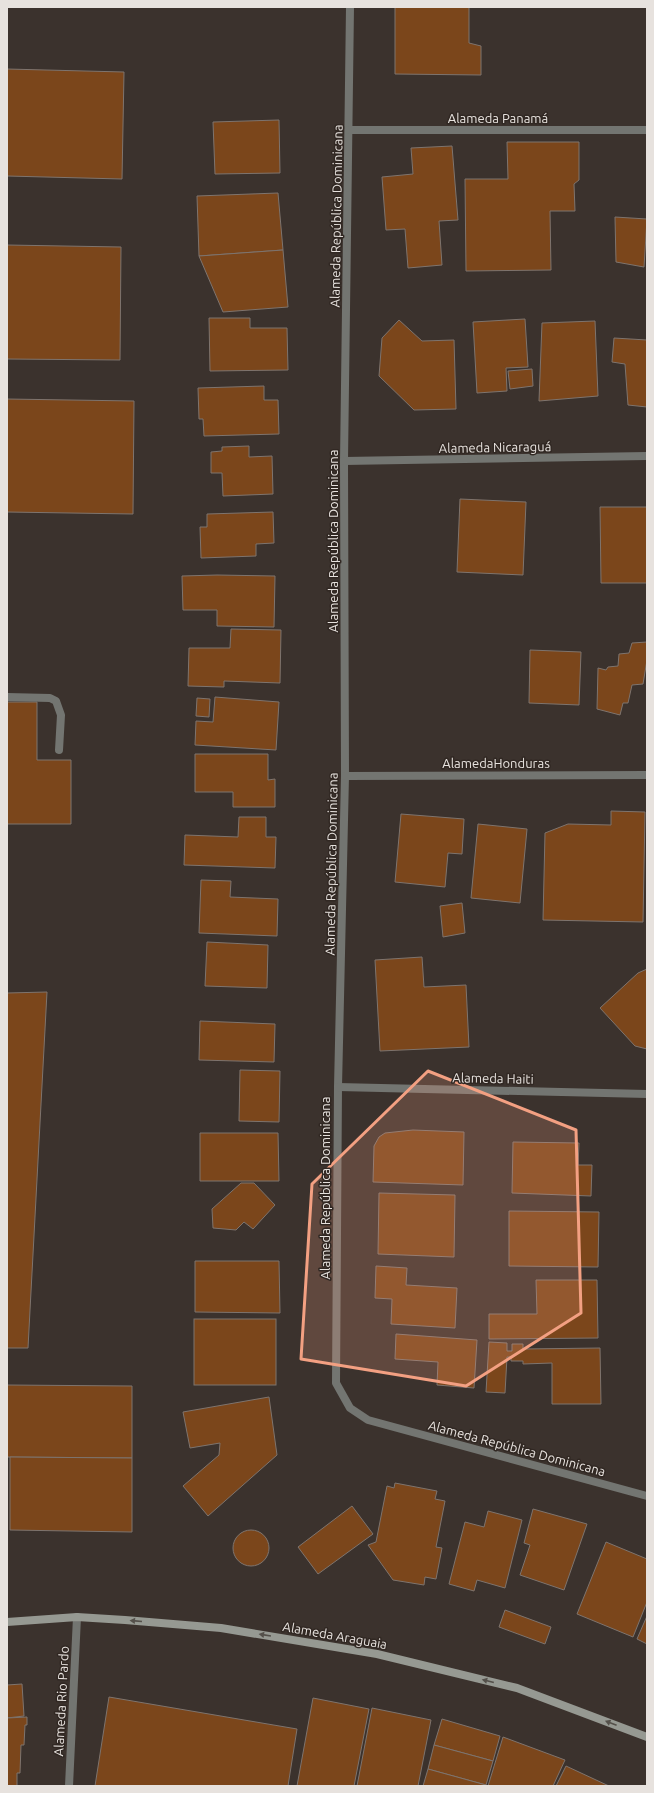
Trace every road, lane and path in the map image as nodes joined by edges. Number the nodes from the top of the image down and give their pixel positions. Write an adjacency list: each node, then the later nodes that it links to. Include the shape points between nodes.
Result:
1 (350, 7): 2 (street, Alameda República Dominicana)
2 (349, 130): 3 (street, Alameda Panamá); 5 (street, Alameda República Dominicana)
3 (647, 130)
4 (647, 456): 5 (street, Alameda Nicaraguá)
5 (344, 461): 9 (street, Alameda República Dominicana)
6 (7, 698): 7 (street, via 50,698 56,701 61,715)
7 (59, 750)
8 (647, 775): 9 (street, AlamedaHonduras)
9 (345, 776): 10 (street, Alameda República Dominicana)
10 (338, 1087): 11 (street, Alameda Haiti); 12 (street, Alameda República Dominicana, via 336,1383 350,1408 368,1420)
11 (647, 1094)
12 (647, 1496)
13 (77, 1617): 14 (main road, Alameda Araguaia); 15 (main road, Alameda Araguaia, one-way to 13, via 517,1688 377,1654 221,1628); 16 (street, Alameda Rio Pardo)
14 (7, 1622)
15 (647, 1738)
16 (68, 1786)

